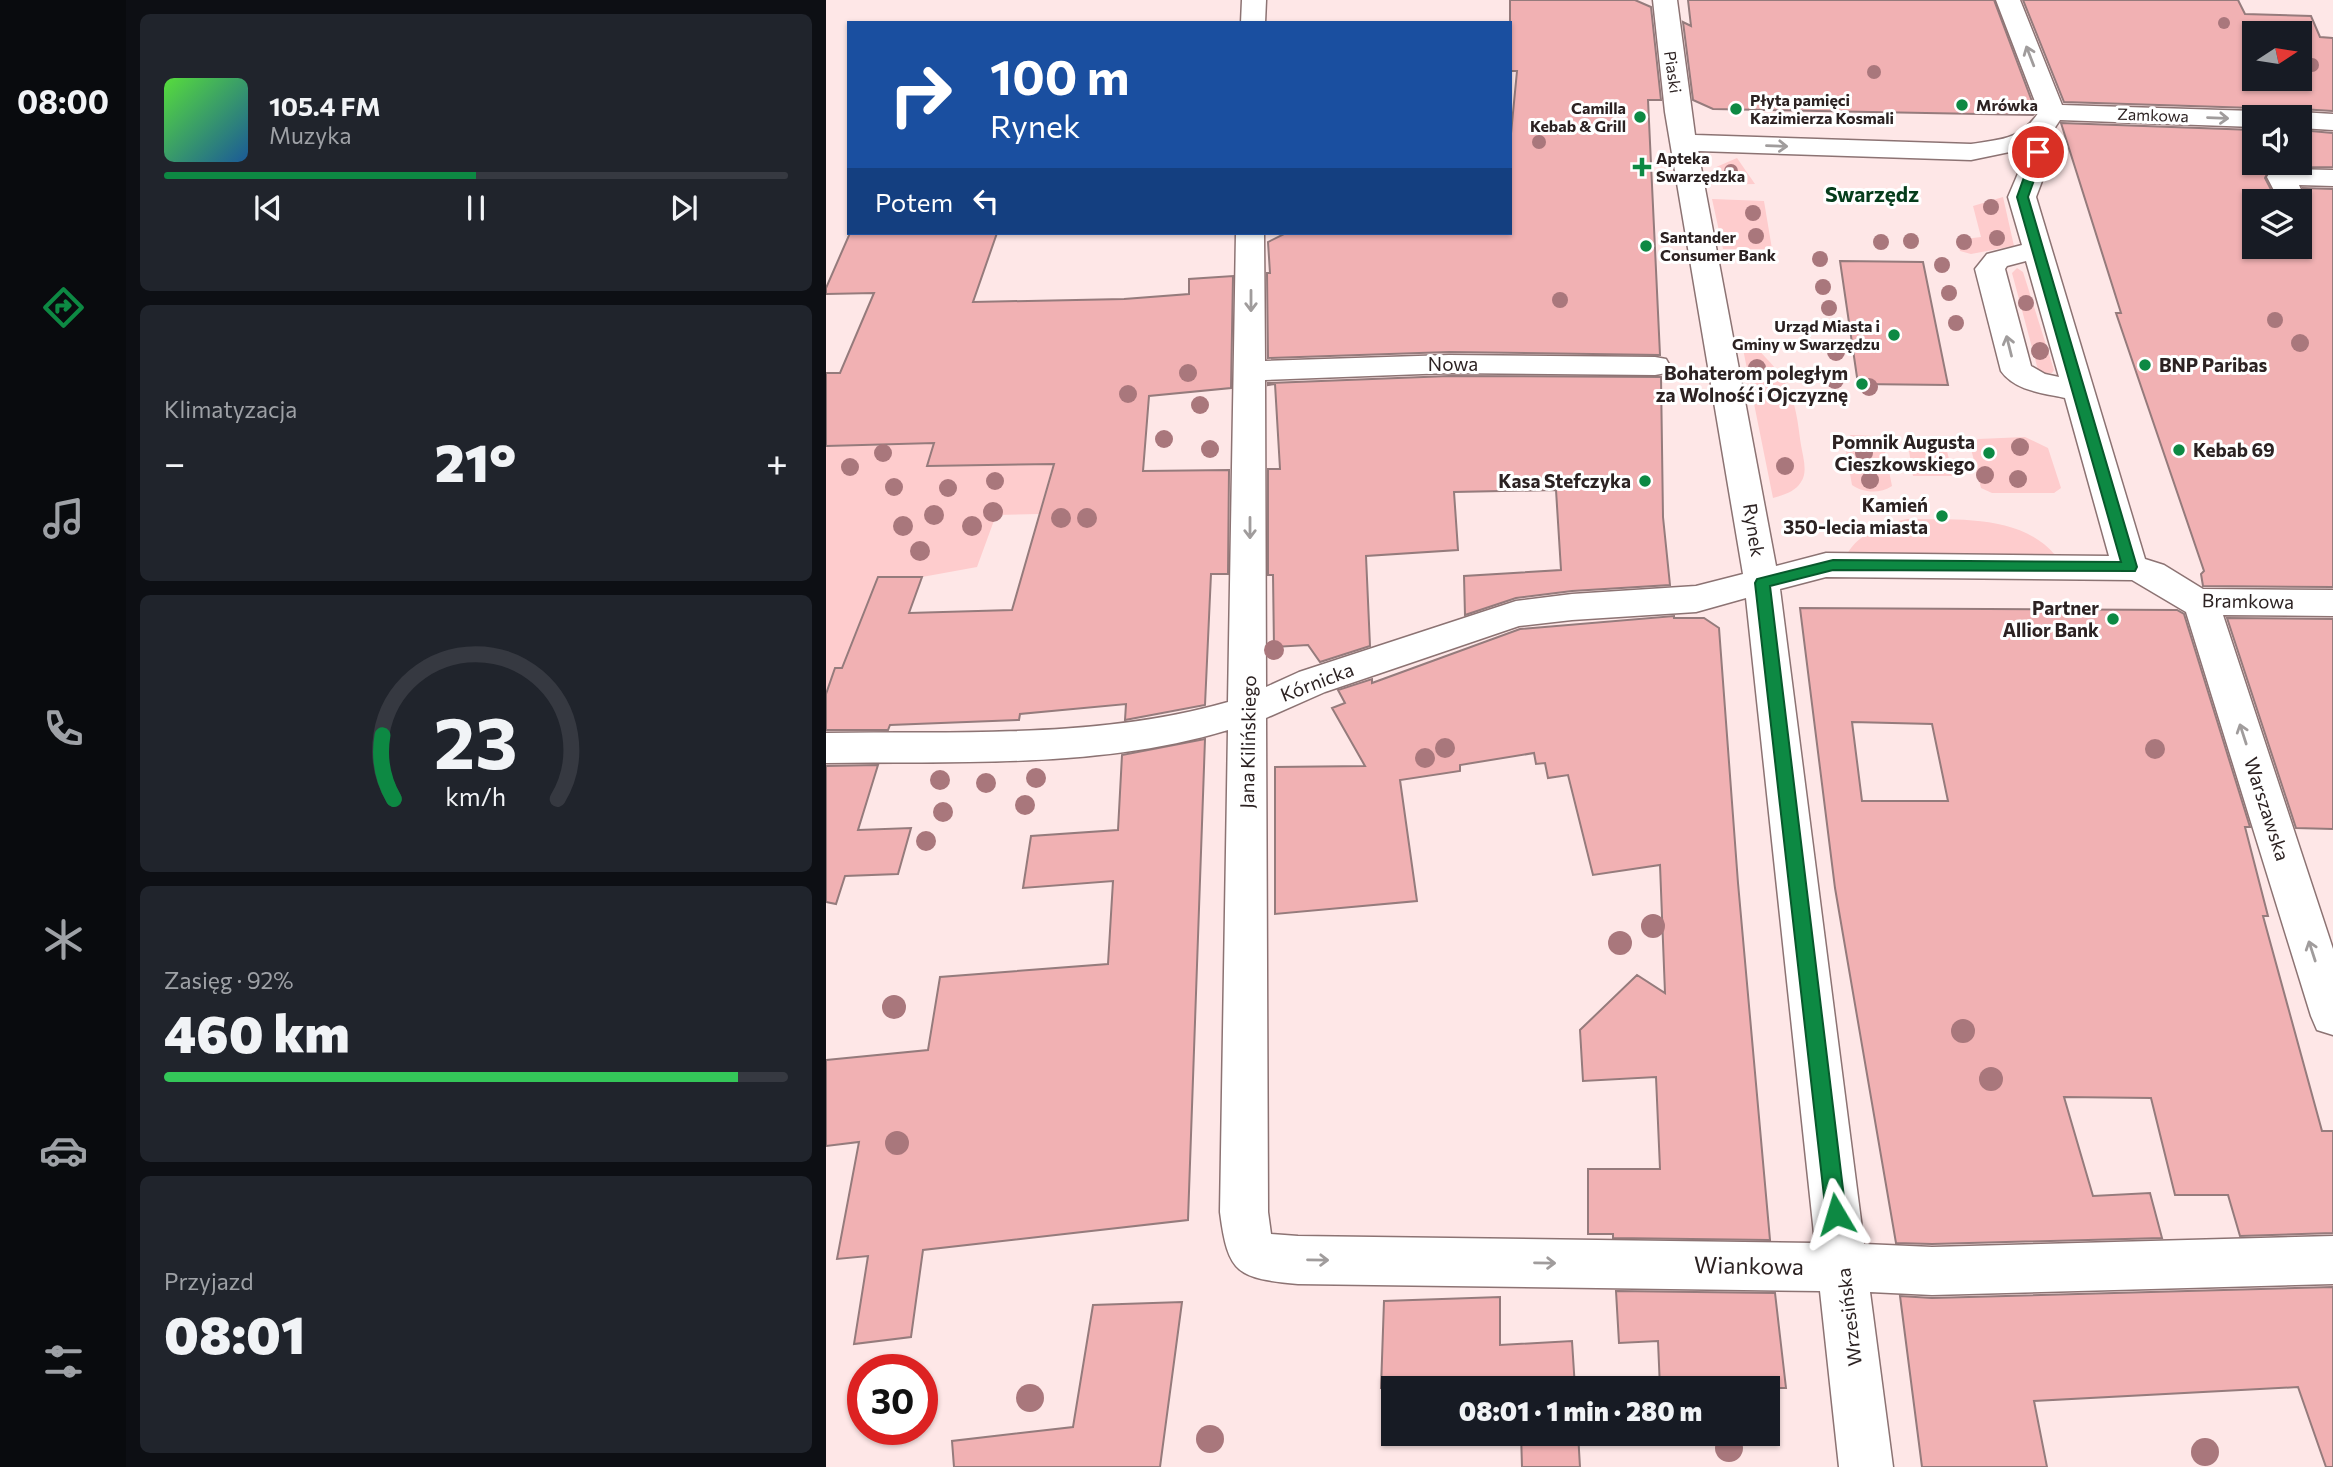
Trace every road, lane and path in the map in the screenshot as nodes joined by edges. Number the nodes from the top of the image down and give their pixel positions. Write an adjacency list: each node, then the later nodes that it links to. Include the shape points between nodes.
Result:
1 (1254, 0): 4 (street)
2 (1665, 0): 9 (street, Piaski)
3 (2008, 0): 8 (street, one-way to 3)
4 (1253, 21)
5 (2242, 119): 8 (street, Zamkowa, one-way to 5)
6 (2312, 121): 7 (street)
7 (2333, 122)
8 (2045, 124): 9 (street, one-way to 8, via 1971,152 2009,146); 13 (street, via 2022,197)
9 (1684, 143): 18 (street, Rynek)
10 (2333, 178): 11 (street, via 2281,177)
11 (2286, 189)
12 (1251, 235): 15 (street, Jana Kilińskiego, one-way to 15)
13 (2038, 250): 16 (street); 16 (street, one-way to 13, via 2028,379 2015,367 1990,269 1997,260)
14 (1655, 366): 15 (street, Nowa, via 1449,364)
15 (1251, 371): 21 (street, Jana Kilińskiego, one-way to 21)
16 (2079, 391): 17 (street)
17 (2130, 567): 18 (street, Rynek, via 1833,565); 19 (street, Bramkowa, via 2149,572)
18 (1762, 583): 21 (street, Kórnicka, via 1696,598 1516,614 1312,682); 26 (street, Wrzesińska)
19 (2201, 602): 20 (street, Bramkowa); 23 (street, Warszawska, one-way to 19)
20 (2333, 603)
21 (1249, 710): 22 (street, Kórnicka, via 1163,732 1083,743); 24 (street, Jana Kilińskiego, via 1244,1212)
22 (826, 748)
23 (2333, 1016)
24 (1253, 1250): 26 (street, Wiankowa, one-way to 26, via 1268,1259)
25 (2333, 1261): 26 (street, Wiankowa, via 1932,1271)
26 (1843, 1267): 27 (street, Wrzesińska)
27 (1866, 1467)

